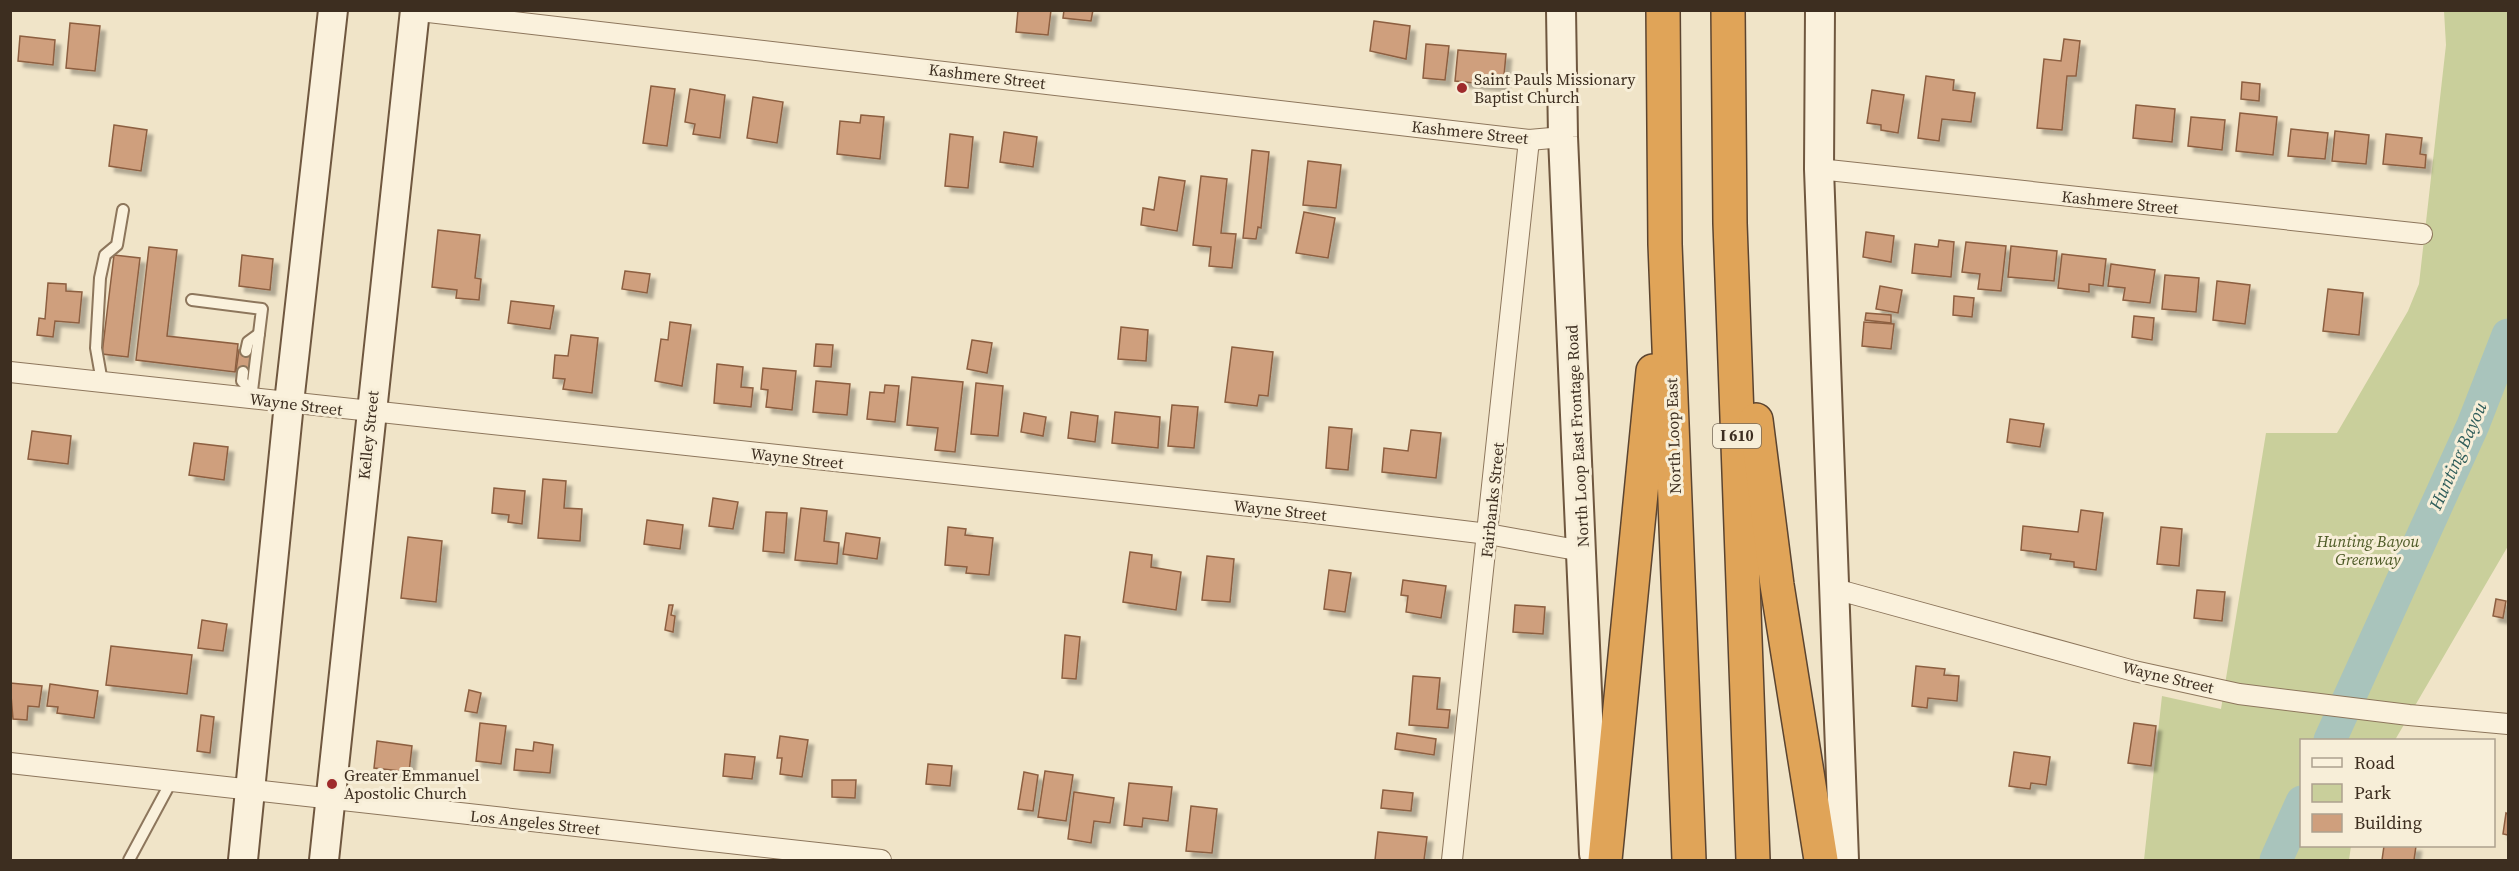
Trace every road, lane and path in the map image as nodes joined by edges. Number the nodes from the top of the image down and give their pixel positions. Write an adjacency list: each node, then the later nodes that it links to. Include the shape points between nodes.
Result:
1 (333, 10): 21 (main road)
2 (1561, 10): 7 (main road, North Loop East Frontage Road)
3 (1663, 10): 13 (highway, North Loop East)
4 (1728, 10): 11 (highway, I 610)
5 (1820, 10): 9 (main road)
6 (414, 11): 8 (street, Kashmere Street); 22 (main road, Kelley Street)
7 (1563, 137): 8 (street, Kashmere Street); 24 (main road, North Loop East Frontage Road)
8 (1529, 140): 23 (street, Fairbanks Street)
9 (1819, 169): 12 (street, Kashmere Street); 25 (main road)
10 (123, 210): 19 (lane, via 117,245 105,255 100,278 96,348)
11 (1730, 223): 39 (highway, I 610); 40 (highway, via 1777,585)
12 (2422, 234)
13 (1665, 244): 37 (highway); 38 (highway, North Loop East)
14 (192, 300): 15 (lane, via 262,309)
15 (259, 333): 16 (lane, via 248,342); 20 (lane)
16 (246, 351)
17 (10, 372): 19 (street, Wayne Street)
18 (243, 372): 20 (lane, via 242,381)
19 (102, 382): 20 (street, Wayne Street)
20 (251, 395): 21 (street, Wayne Street)
21 (289, 403): 22 (street, Wayne Street); 29 (main road)
22 (370, 413): 23 (street, Wayne Street); 30 (main road, Kelley Street)
23 (1488, 534): 24 (street, Wayne Street); 35 (street, Fairbanks Street)
24 (1582, 551): 36 (main road, North Loop East Frontage Road)
25 (1835, 590): 26 (street, Wayne Street, via 2239,694); 41 (main road)
26 (2508, 724)
27 (10, 763): 28 (street, Los Angeles Street)
28 (172, 780): 29 (street, Los Angeles Street); 31 (lane)
29 (250, 789): 30 (street, Los Angeles Street); 32 (main road)
30 (331, 800): 33 (main road, Kelley Street); 34 (street, Los Angeles Street)
31 (129, 861)
32 (243, 861)
33 (324, 861)
34 (881, 861)
35 (1452, 861)
36 (1595, 861)
37 (1605, 861)
38 (1689, 861)
39 (1753, 861)
40 (1821, 861)
41 (1844, 861)

